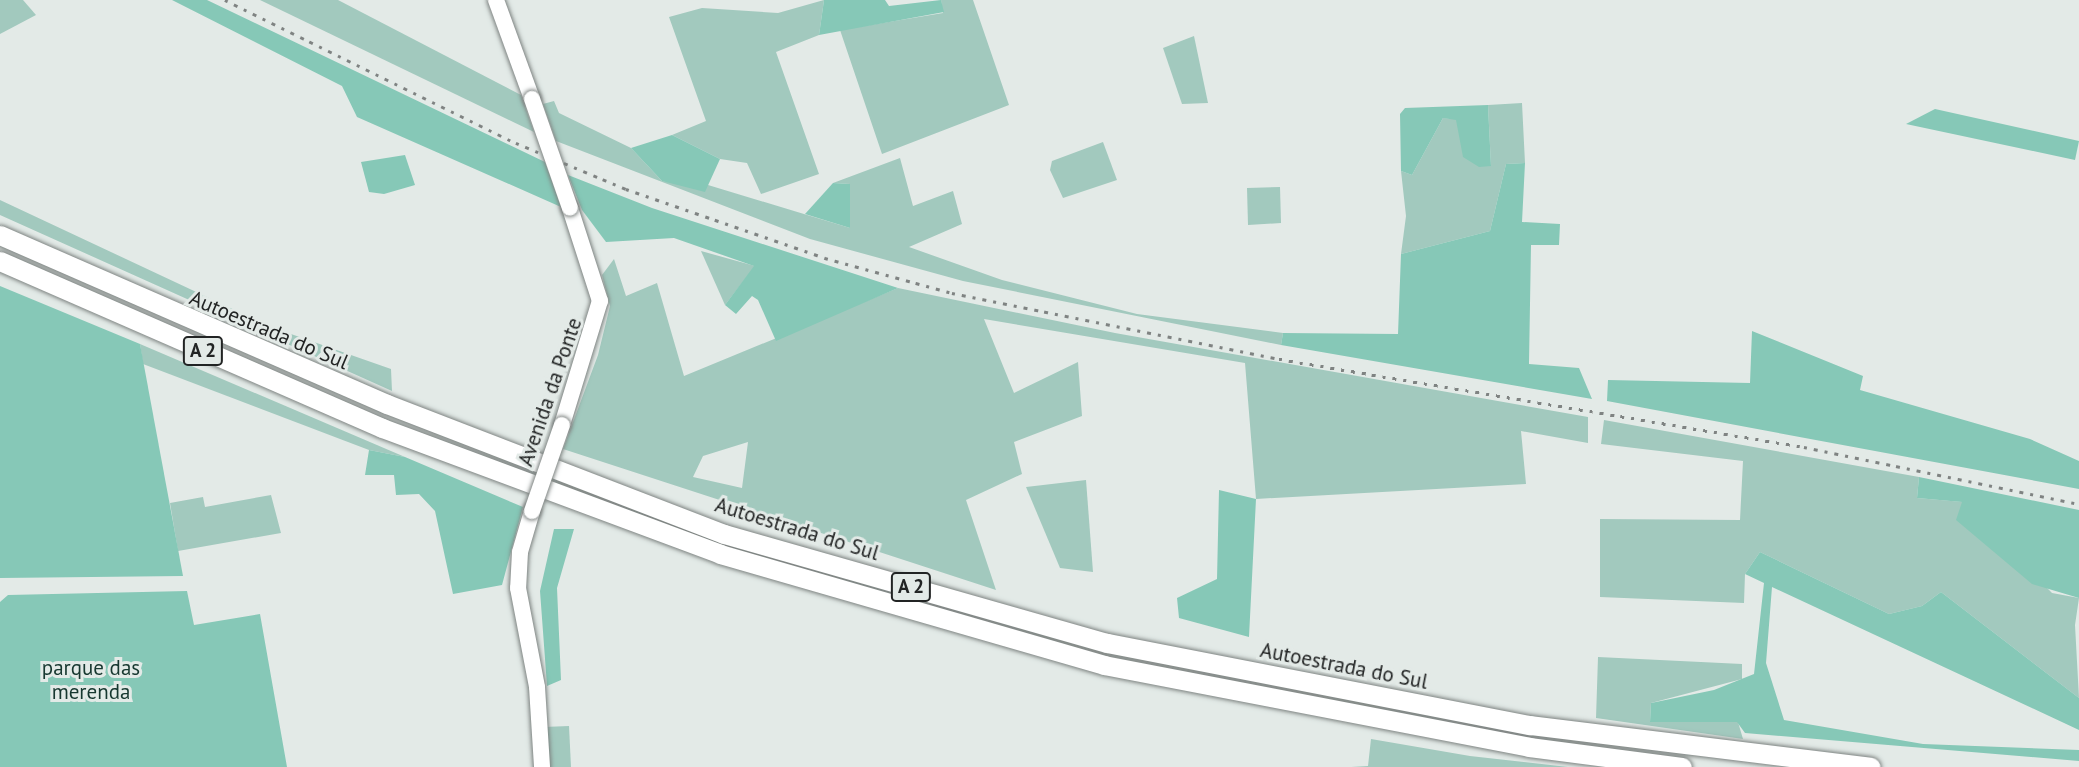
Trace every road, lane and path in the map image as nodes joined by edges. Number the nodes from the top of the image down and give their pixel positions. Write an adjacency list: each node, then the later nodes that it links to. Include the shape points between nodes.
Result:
1 (496, 0): 4 (street, Avenida da Ponte, bridge, via 600,301 520,552 518,588 537,687)
2 (0, 235): 6 (highway, Autoestrada do Sul / A 2, via 387,404 724,534 1094,639 1530,725)
3 (0, 262): 5 (highway, A 2, via 382,428 720,554 1104,665 1529,747)
4 (542, 767)
5 (1682, 767)
6 (1870, 767)

